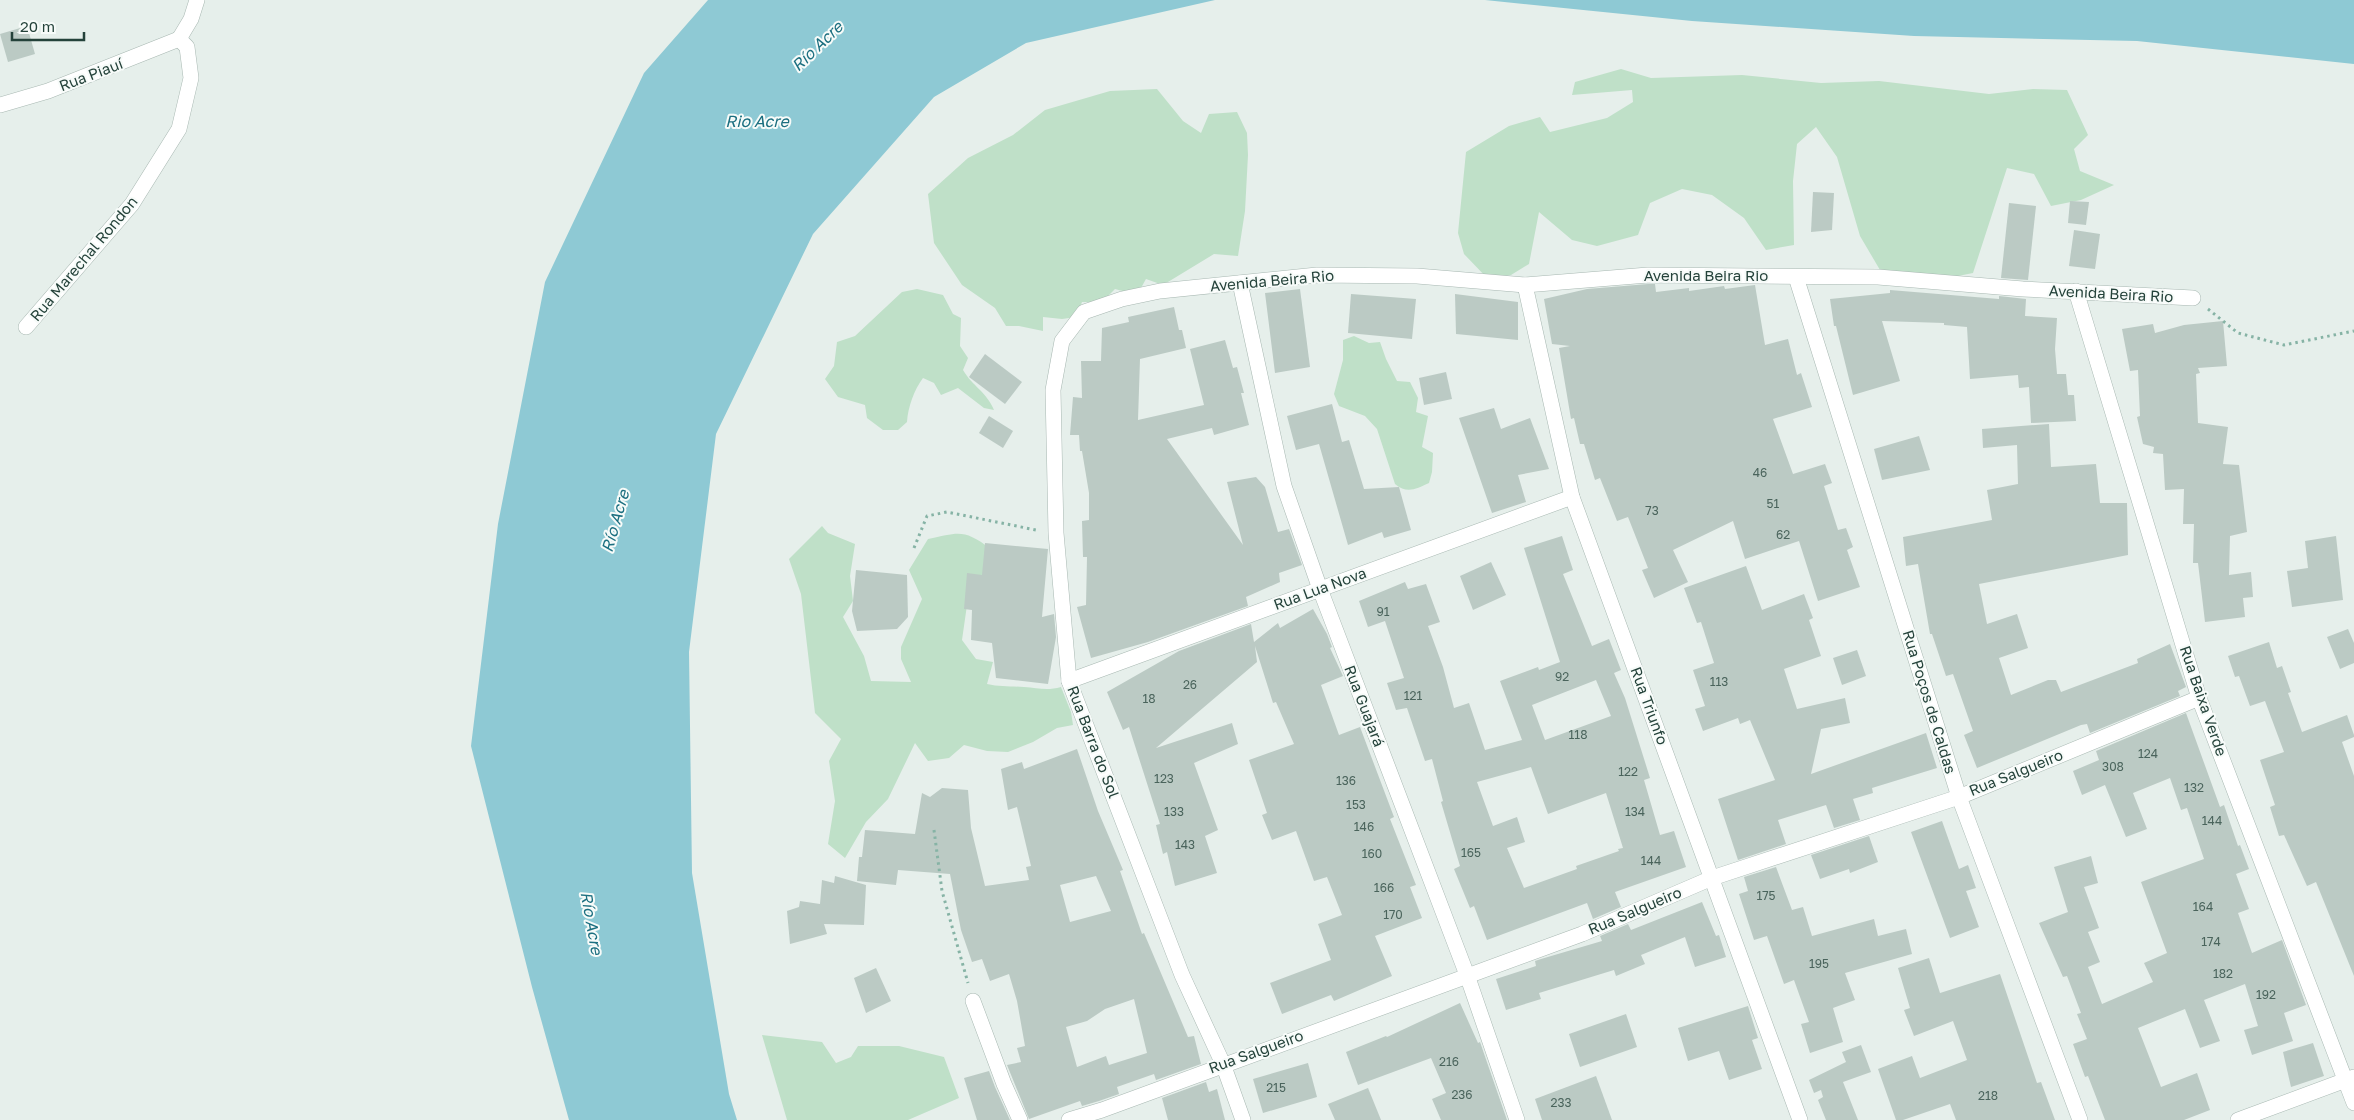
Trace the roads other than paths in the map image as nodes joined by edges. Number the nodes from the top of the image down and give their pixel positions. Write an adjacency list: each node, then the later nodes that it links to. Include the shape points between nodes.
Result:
1 (197, 0): 2 (street, via 191,19)
2 (179, 39): 3 (street, Rua Piauí, via 48,91); 9 (street, Rua Marechal Rondon, via 188,47 191,78 179,129 132,204)
3 (0, 105)
4 (1796, 277): 6 (street, Avenida Beira Rio, via 1648,275); 7 (street, Avenida Beira Rio, via 1878,277); 15 (street, Rua Poços de Caldas)
5 (1240, 283): 6 (street, Avenida Beira Rio, via 1317,275 1417,276); 10 (street, Avenida Beira Rio, via 1160,291 1098,306 1084,312); 12 (street, Rua Guajará, via 1284,486)
6 (1525, 284): 11 (street, Rua Triunfo)
7 (2076, 291): 8 (street, Avenida Beira Rio); 14 (street, Rua Baixa Verde)
8 (2194, 298)
9 (26, 327)
10 (1062, 341): 13 (street, Rua Barra do Sol, via 1053,390 1056,533)
11 (1572, 497): 12 (street, Rua Lua Nova); 16 (street, Rua Triunfo)
12 (1320, 589): 13 (street, Rua Lua Nova); 17 (street, Rua Guajará)
13 (1069, 681): 19 (street, Rua Barra do Sol, via 1182,976)
14 (2199, 698): 15 (street, Rua Salgueiro); 20 (street, Rua Baixa Verde)
15 (1959, 797): 16 (street, Rua Salgueiro); 28 (street, Rua Poços de Caldas)
16 (1712, 878): 17 (street, Rua Salgueiro, via 1582,934); 27 (street, Rua Triunfo)
17 (1467, 975): 19 (street, Rua Salgueiro); 26 (street, Rua Guajará)
18 (973, 1001): 23 (street)
19 (1223, 1064): 22 (street, Rua Salgueiro); 25 (street, Rua Barra do Sol)
20 (2350, 1079): 21 (street, Rua Baixa Verde); 29 (street)
21 (2354, 1103)
22 (1104, 1115): 24 (street, Rua Salgueiro)
23 (1020, 1120)
24 (1070, 1120)
25 (1243, 1120)
26 (1517, 1120)
27 (1800, 1120)
28 (2080, 1120)
29 (2238, 1120)

